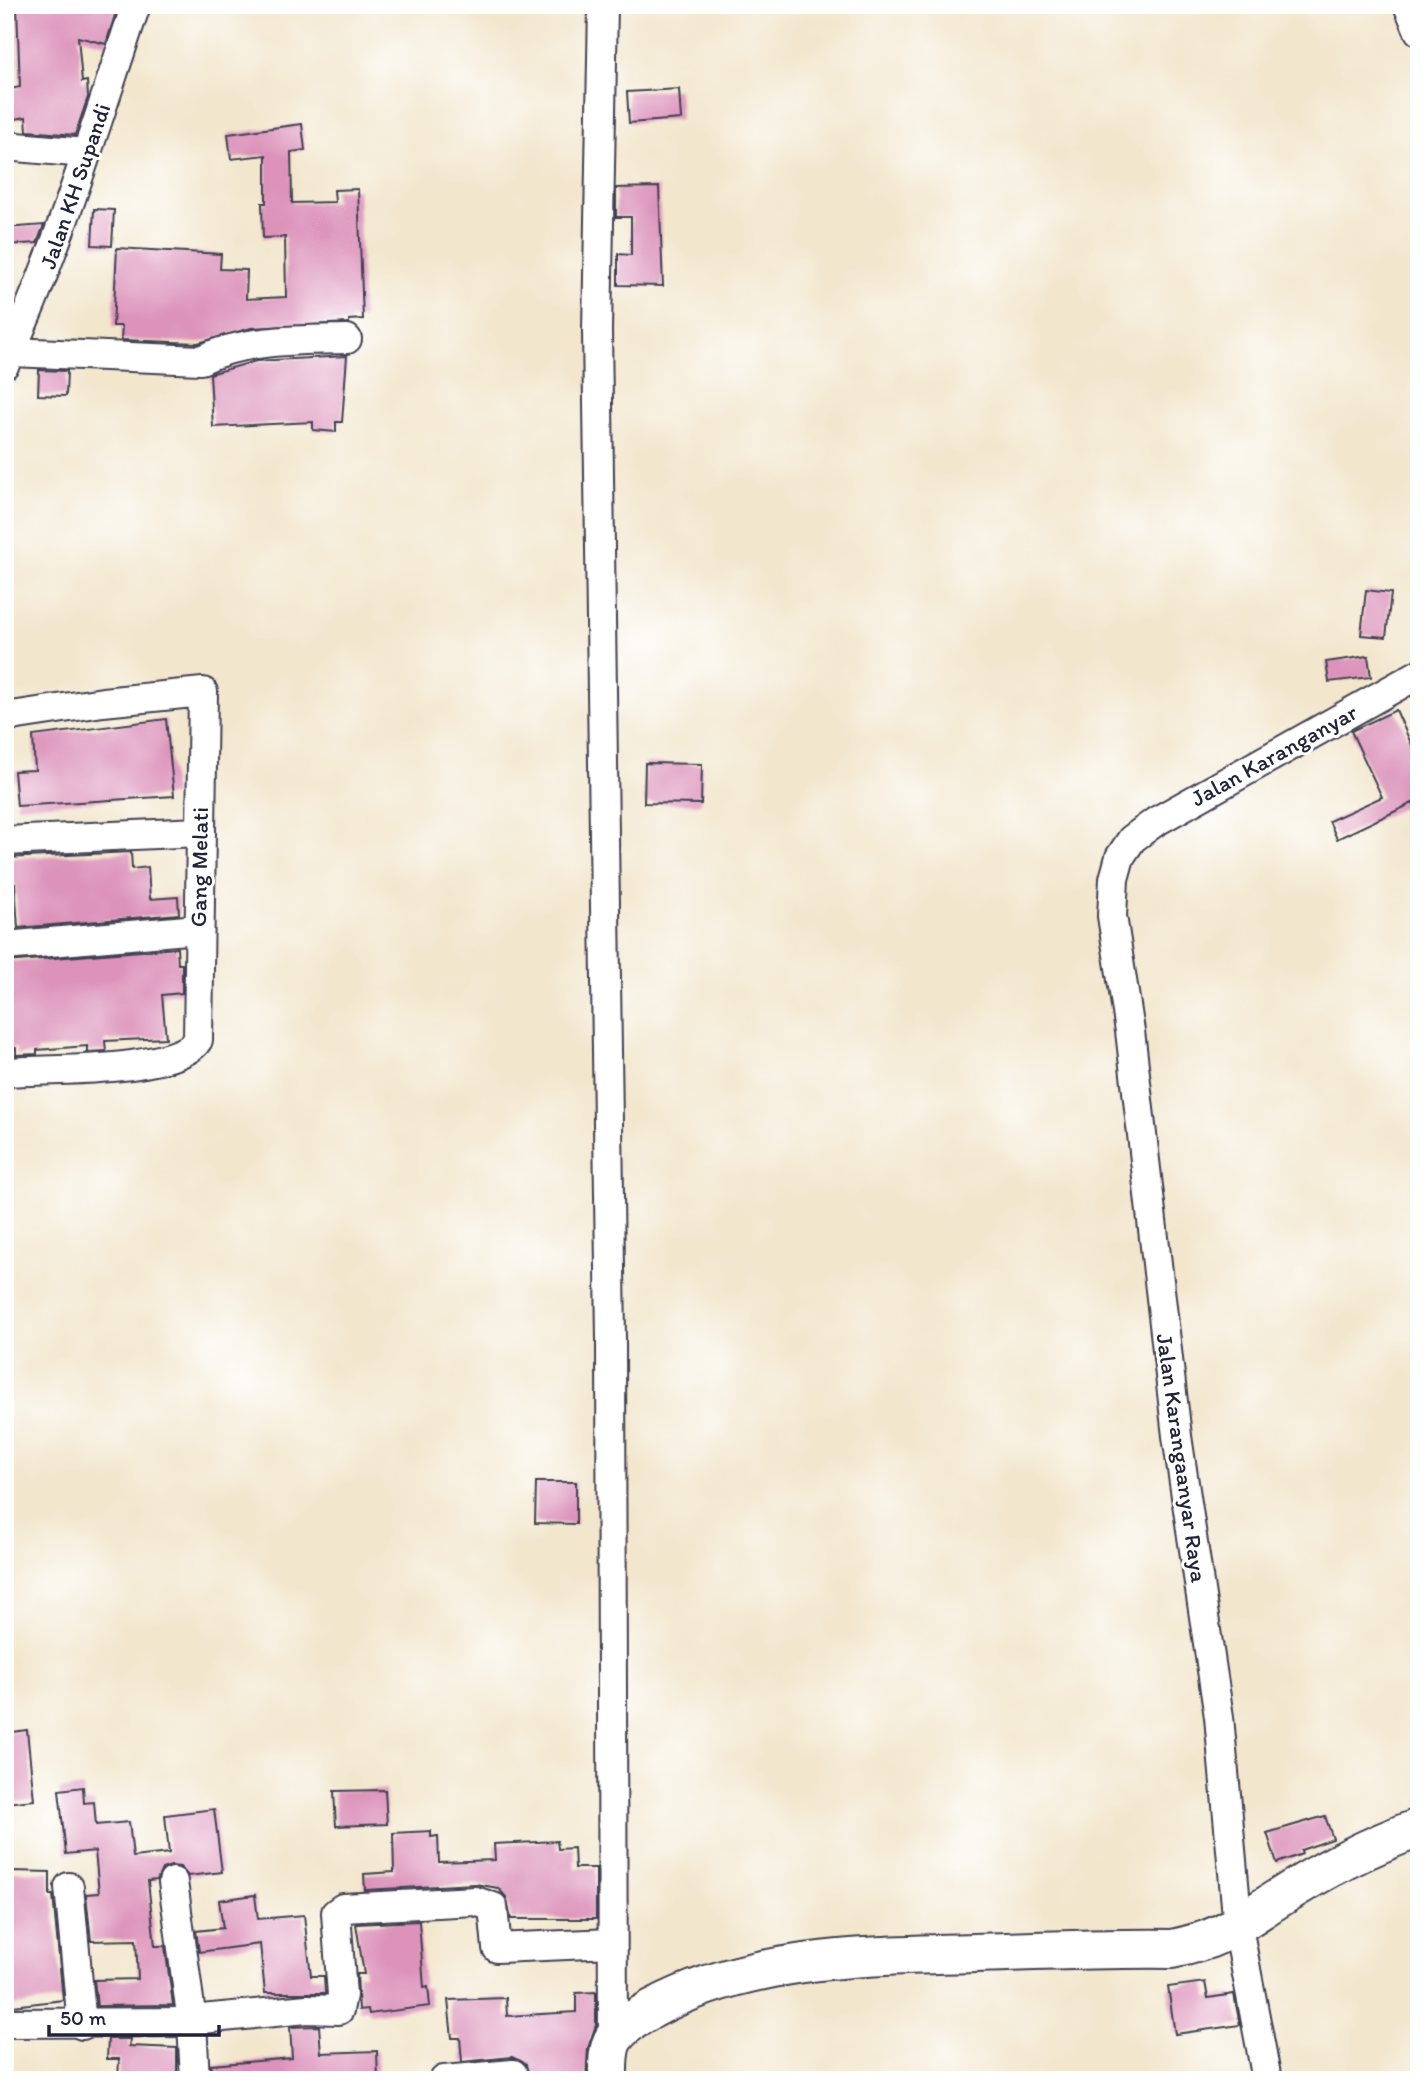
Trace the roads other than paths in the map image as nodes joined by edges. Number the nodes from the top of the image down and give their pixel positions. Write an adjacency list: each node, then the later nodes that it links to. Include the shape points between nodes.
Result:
1 (136, 5): 6 (street, Jalan KH Supandi)
2 (603, 5): 21 (street, via 597,331 611,1339)
3 (1408, 5): 4 (street)
4 (1419, 31)
5 (5, 146): 6 (street)
6 (86, 153): 8 (street, Jalan KH Supandi, via 44,277)
7 (347, 339): 8 (street, via 237,349 201,360)
8 (8, 358)
9 (1419, 674): 12 (street, Jalan Karanganyar)
10 (5, 717): 11 (street, Gang Melati, via 203,692)
11 (199, 832): 13 (street); 14 (street, Gang Melati)
12 (1132, 839): 20 (street, Jalan Karangaanyar Raya, via 1114,878 1112,916 1130,1031 1177,1436 1219,1717)
13 (5, 841)
14 (198, 929): 15 (street); 16 (street, Gang Melati, via 199,1030 192,1049 158,1062)
15 (5, 946)
16 (5, 1072)
17 (1419, 1828): 20 (main road, via 1379,1842 1334,1866)
18 (173, 1882): 22 (street)
19 (69, 1886): 24 (street)
20 (1238, 1927): 25 (main road, via 1203,1943 1172,1949 929,1955 769,1968 702,1986 664,2003 634,2019); 30 (street, Jalan Karangaanyar Raya)
21 (612, 1943): 22 (street, via 497,1948 493,1907 475,1901 343,1908 336,1913 339,2010); 25 (street)
22 (192, 2021): 24 (street); 27 (street)
23 (5, 2023): 24 (street)
24 (82, 2025)
25 (612, 2040): 29 (main road)
26 (513, 2074): 28 (street)
27 (195, 2080)
28 (444, 2080)
29 (608, 2080)
30 (1267, 2080)

